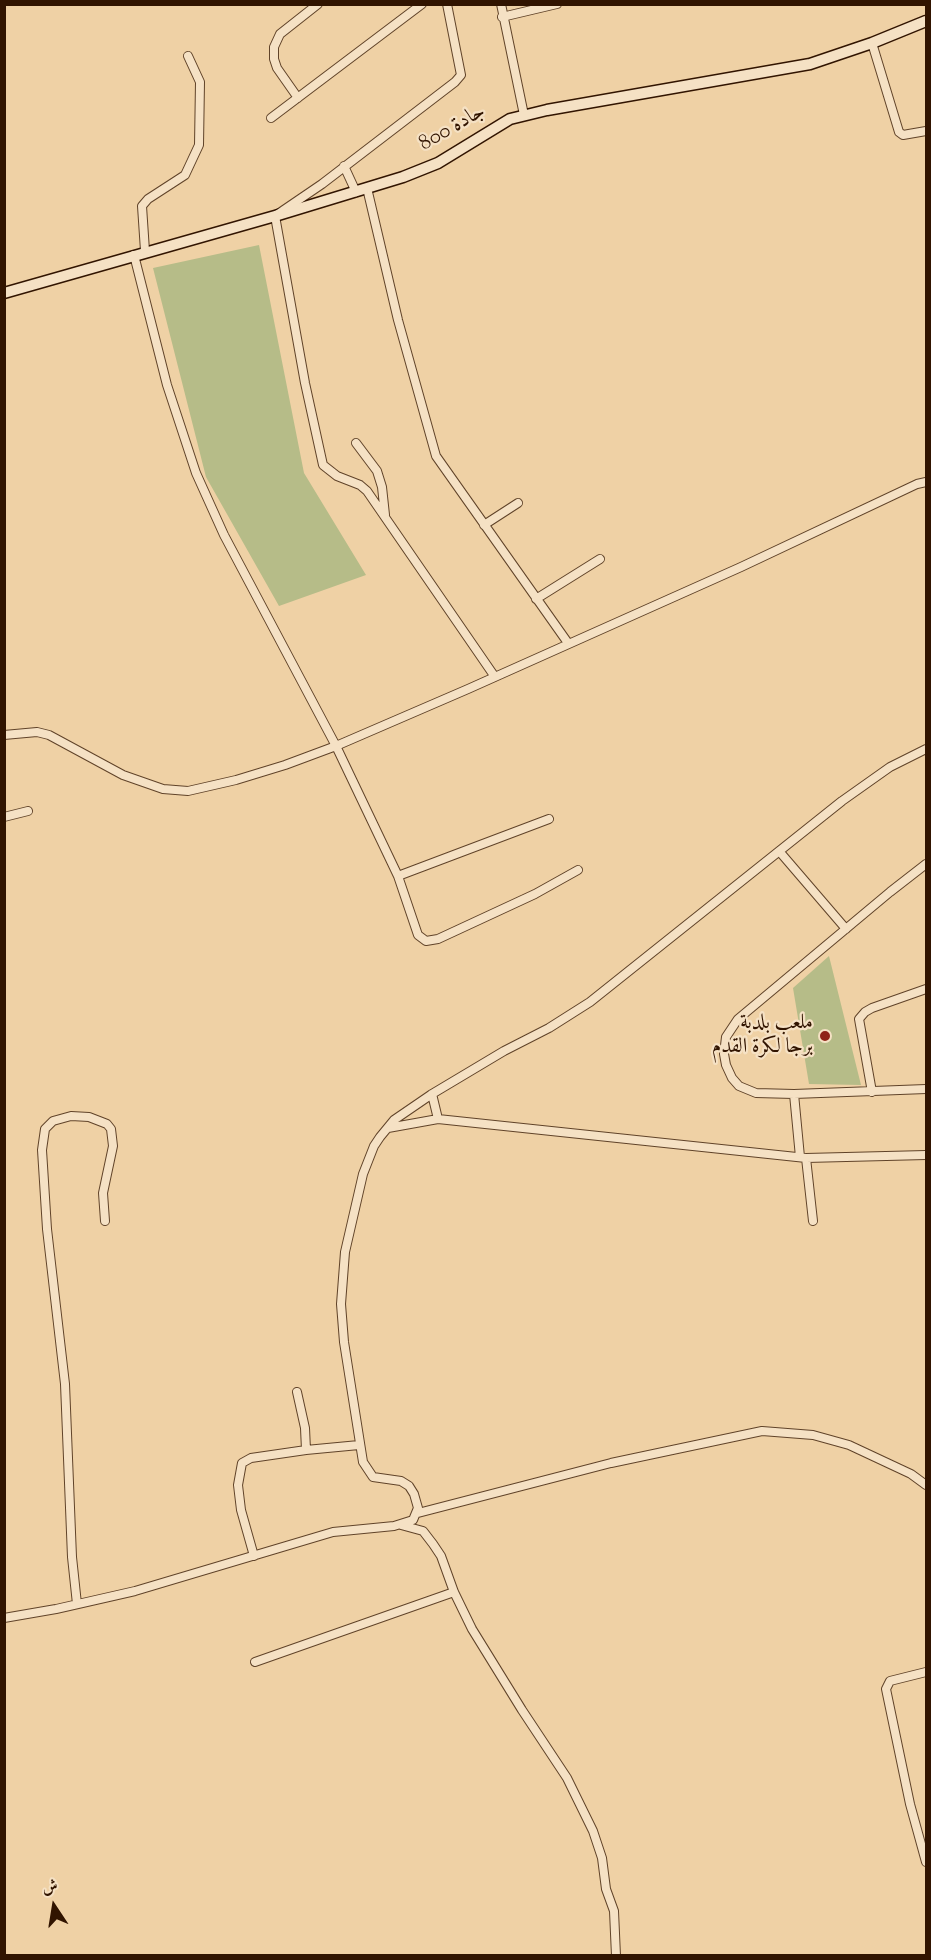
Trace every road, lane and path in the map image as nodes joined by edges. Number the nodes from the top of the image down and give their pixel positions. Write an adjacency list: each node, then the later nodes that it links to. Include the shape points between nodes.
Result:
1 (318, 4): 10 (street, via 280,34 274,47 277,68)
2 (422, 4): 10 (street)
3 (447, 4): 14 (street, via 461,75)
4 (501, 4): 6 (street)
5 (557, 4): 6 (street)
6 (502, 17): 11 (street)
7 (927, 21): 8 (main road, جادة 800)
8 (872, 43): 11 (main road, جادة 800, via 772,73); 13 (street, via 899,132 903,135)
9 (188, 56): 17 (street, via 200,82 199,145 185,175 142,206)
10 (298, 98): 12 (street)
11 (524, 115): 15 (main road, جادة 800, via 510,118 438,162)
12 (271, 118)
13 (927, 131)
14 (344, 166): 15 (street); 16 (street)
15 (361, 190): 16 (main road, جادة 800); 23 (street, via 436,456)
16 (275, 216): 17 (main road, جادة 800); 22 (street, via 323,465 363,487)
17 (140, 253): 18 (main road, جادة 800); 29 (street, via 167,385 196,473 224,535)
18 (4, 293)
19 (356, 444): 22 (street, via 377,471)
20 (927, 482): 26 (street, via 917,483 741,567)
21 (518, 503): 23 (street)
22 (387, 522): 27 (street)
23 (484, 525): 25 (street)
24 (600, 559): 25 (street)
25 (536, 599): 26 (street)
26 (568, 643): 27 (street)
27 (495, 677): 29 (street)
28 (4, 735): 29 (street, via 49,735 123,775 156,788 181,791 236,780)
29 (336, 746): 37 (street)
30 (927, 749): 34 (street, via 878,775)
31 (28, 811): 32 (street)
32 (4, 817)
33 (549, 819): 37 (street)
34 (779, 851): 38 (street); 42 (street, via 590,1002)
35 (927, 864): 38 (street)
36 (578, 870): 37 (street, via 535,894 428,941 418,935)
37 (398, 876)
38 (846, 929): 43 (street, via 752,1006 726,1037 726,1065 739,1086 756,1093)
39 (927, 989): 41 (street, via 872,1008 859,1019)
40 (927, 1089): 41 (street)
41 (872, 1092): 43 (street)
42 (432, 1094): 44 (street); 45 (street)
43 (794, 1094): 47 (street)
44 (438, 1119): 45 (street); 47 (street)
45 (388, 1128): 51 (street, via 374,1146 366,1166 345,1252 341,1304)
46 (927, 1155): 47 (street)
47 (803, 1158): 49 (street)
48 (105, 1221): 58 (street, via 103,1193 112,1146 111,1129 89,1117 52,1121 45,1130 42,1150 65,1384)
49 (813, 1221)
50 (297, 1392): 52 (street)
51 (359, 1445): 52 (street); 54 (street, via 371,1475 406,1483 414,1494)
52 (306, 1450): 56 (street, via 251,1458 242,1463 238,1485 241,1510)
53 (927, 1485): 54 (street, via 849,1444 813,1435 762,1431 611,1462)
54 (418, 1513): 55 (street)
55 (401, 1525): 56 (street, via 333,1532); 57 (street, via 420,1530 429,1538 444,1562)
56 (254, 1556): 58 (street)
57 (454, 1592): 60 (street); 63 (street, via 492,1662 567,1778 593,1831 614,1911)
58 (77, 1604): 59 (street)
59 (4, 1618)
60 (255, 1662)
61 (927, 1672): 62 (street, via 890,1681 886,1689 910,1804)
62 (927, 1862)
63 (616, 1956)

